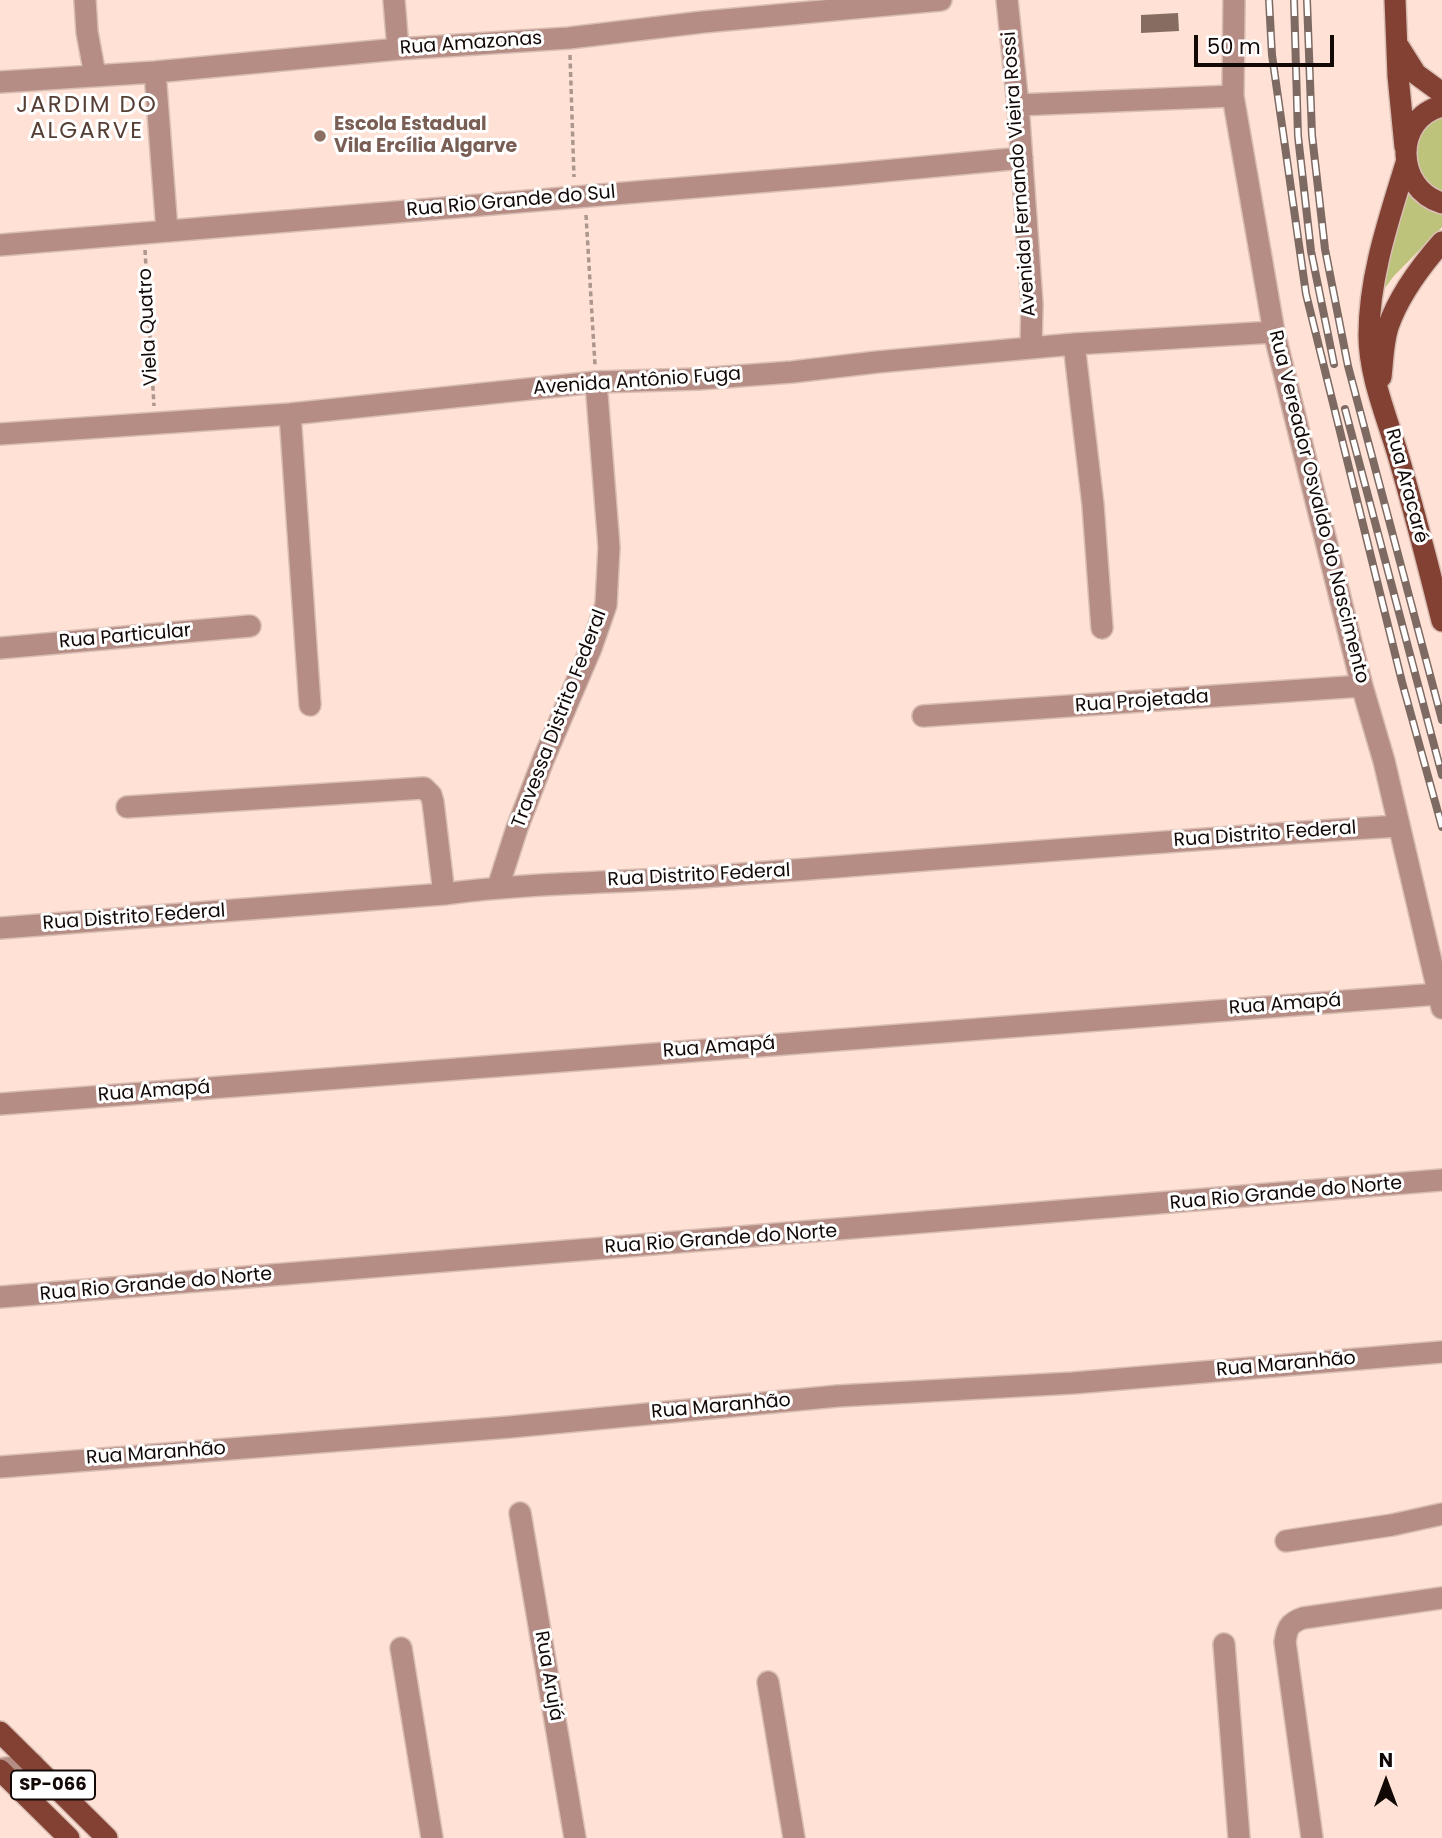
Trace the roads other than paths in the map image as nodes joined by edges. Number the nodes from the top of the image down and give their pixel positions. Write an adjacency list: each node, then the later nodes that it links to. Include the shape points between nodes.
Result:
1 (85, 0): 10 (street)
2 (394, 0): 8 (street)
3 (941, 0): 8 (street, Rua Amazonas, via 569,38)
4 (1007, 0): 14 (street, Avenida Fernando Vieira Rossi)
5 (1234, 0): 13 (street, Rua Vereador Osvaldo do Nascimento)
6 (1395, 0): 7 (main road)
7 (1397, 43): 12 (main road, via 1416,75); 16 (main road)
8 (398, 49): 9 (street, Rua Amazonas)
9 (155, 72): 10 (street, Rua Amazonas); 19 (street)
10 (96, 75): 11 (street, Rua Amazonas)
11 (0, 82)
12 (1442, 93)
13 (1233, 96): 14 (street); 22 (street, Rua Vereador Osvaldo do Nascimento)
14 (1018, 105): 17 (street, Avenida Fernando Vieira Rossi)
15 (1442, 106): 16 (main road, via 1421,117 1411,131)
16 (1406, 155): 18 (main road, via 1411,178 1421,191); 26 (main road, Rua Aracaré, via 1381,248 1369,320 1370,354)
17 (1022, 158): 19 (street, Rua Rio Grande do Sul); 23 (street, Avenida Fernando Vieira Rossi)
18 (1442, 203)
19 (167, 231): 21 (street, Rua Rio Grande do Sul)
20 (1442, 242): 26 (main road, Rua Aracaré, via 1396,307 1385,342)
21 (0, 245)
22 (1275, 332): 24 (street, Avenida Antônio Fuga); 33 (street, Rua Vereador Osvaldo do Nascimento)
23 (1031, 348): 24 (street, Avenida Antônio Fuga); 25 (street, Avenida Antônio Fuga, via 792,372)
24 (1075, 354): 31 (street)
25 (596, 382): 27 (street, Avenida Antônio Fuga); 38 (street, Travessa Distrito Federal, via 609,547 606,605)
26 (1380, 393): 29 (main road, Rua Aracaré)
27 (290, 414): 28 (street, Avenida Antônio Fuga); 34 (street)
28 (0, 434)
29 (1442, 621)
30 (250, 625): 32 (street, Rua Particular)
31 (1102, 628)
32 (0, 648)
33 (1362, 686): 35 (street, Rua Projetada); 37 (street, Rua Vereador Osvaldo do Nascimento)
34 (310, 705)
35 (923, 716)
36 (127, 807): 39 (street, via 424,788 433,802)
37 (1398, 826): 38 (street, Rua Distrito Federal, via 712,877); 41 (street, Rua Vereador Osvaldo do Nascimento)
38 (498, 887): 39 (street, Rua Distrito Federal)
39 (444, 894): 40 (street, Rua Distrito Federal)
40 (0, 928)
41 (1440, 1001): 42 (street, Rua Amapá)
42 (0, 1104)
43 (1442, 1180): 44 (street, Rua Rio Grande do Norte)
44 (0, 1297)
45 (1442, 1352): 46 (street, Rua Maranhão, via 1073,1383 838,1396)
46 (0, 1467)
47 (520, 1513): 60 (street, Rua Arujá)
48 (1442, 1514): 49 (street)
49 (1286, 1541)
50 (1442, 1598): 63 (street, via 1303,1618 1287,1628 1285,1642)
51 (1224, 1643): 62 (street)
52 (401, 1648): 59 (street)
53 (768, 1682): 61 (street)
54 (0, 1732): 55 (main road, SP-066)
55 (33, 1764): 56 (street); 58 (main road, SP-066)
56 (0, 1769): 57 (main road, SP-066)
57 (69, 1838)
58 (107, 1838)
59 (432, 1838)
60 (575, 1838)
61 (794, 1838)
62 (1239, 1838)
63 (1312, 1838)

